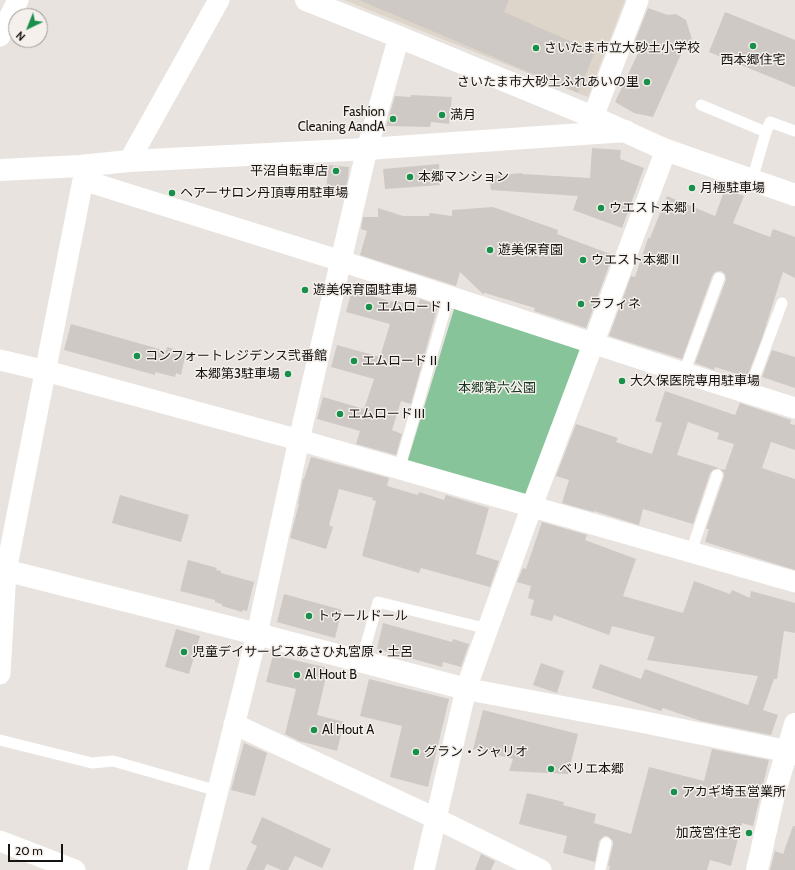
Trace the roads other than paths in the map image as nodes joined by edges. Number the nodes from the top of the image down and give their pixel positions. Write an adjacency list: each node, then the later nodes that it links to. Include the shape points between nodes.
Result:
1 (18, 0): 5 (street)
2 (218, 0): 14 (street)
3 (306, 0): 6 (street)
4 (638, 0): 8 (street)
5 (0, 36)
6 (399, 36): 8 (street); 12 (street)
7 (701, 105): 10 (lane)
8 (593, 117): 9 (street)
9 (626, 131): 12 (street); 13 (street)
10 (766, 132): 11 (lane, via 770,122); 17 (lane)
11 (795, 132)
12 (367, 149): 14 (street); 19 (street)
13 (666, 150): 17 (street); 23 (street)
14 (129, 161): 16 (street)
15 (0, 170): 16 (street)
16 (82, 173): 19 (street); 25 (street)
17 (752, 180): 18 (street)
18 (795, 196)
19 (341, 261): 21 (street); 29 (street)
20 (719, 278): 26 (lane)
21 (449, 296): 23 (street); 30 (lane)
22 (782, 304): 27 (lane)
23 (594, 344): 26 (street); 32 (street)
24 (0, 360): 25 (street)
25 (46, 370): 29 (street); 34 (street)
26 (684, 373): 27 (street)
27 (748, 394): 28 (street)
28 (795, 408)
29 (299, 440): 30 (street); 37 (street)
30 (399, 469): 32 (street)
31 (717, 475): 33 (lane)
32 (532, 506): 33 (street); 36 (street)
33 (691, 552): 35 (street)
34 (3, 570): 37 (street); 39 (street)
35 (795, 582)
36 (488, 629): 38 (lane, via 378,602); 40 (street)
37 (257, 634): 38 (street); 41 (street)
38 (361, 662): 40 (street)
39 (0, 674)
40 (466, 689): 44 (street); 46 (street)
41 (234, 724): 45 (street); 46 (street)
42 (795, 724): 44 (street)
43 (0, 740): 45 (lane, via 92,763 113,761)
44 (791, 752): 54 (street, via 772,802)
45 (218, 791): 50 (street)
46 (437, 819): 51 (street); 52 (street)
47 (0, 841): 49 (street)
48 (606, 843): 53 (lane)
49 (75, 870)
50 (198, 870)
51 (424, 870)
52 (541, 870)
53 (600, 870)
54 (757, 870)

